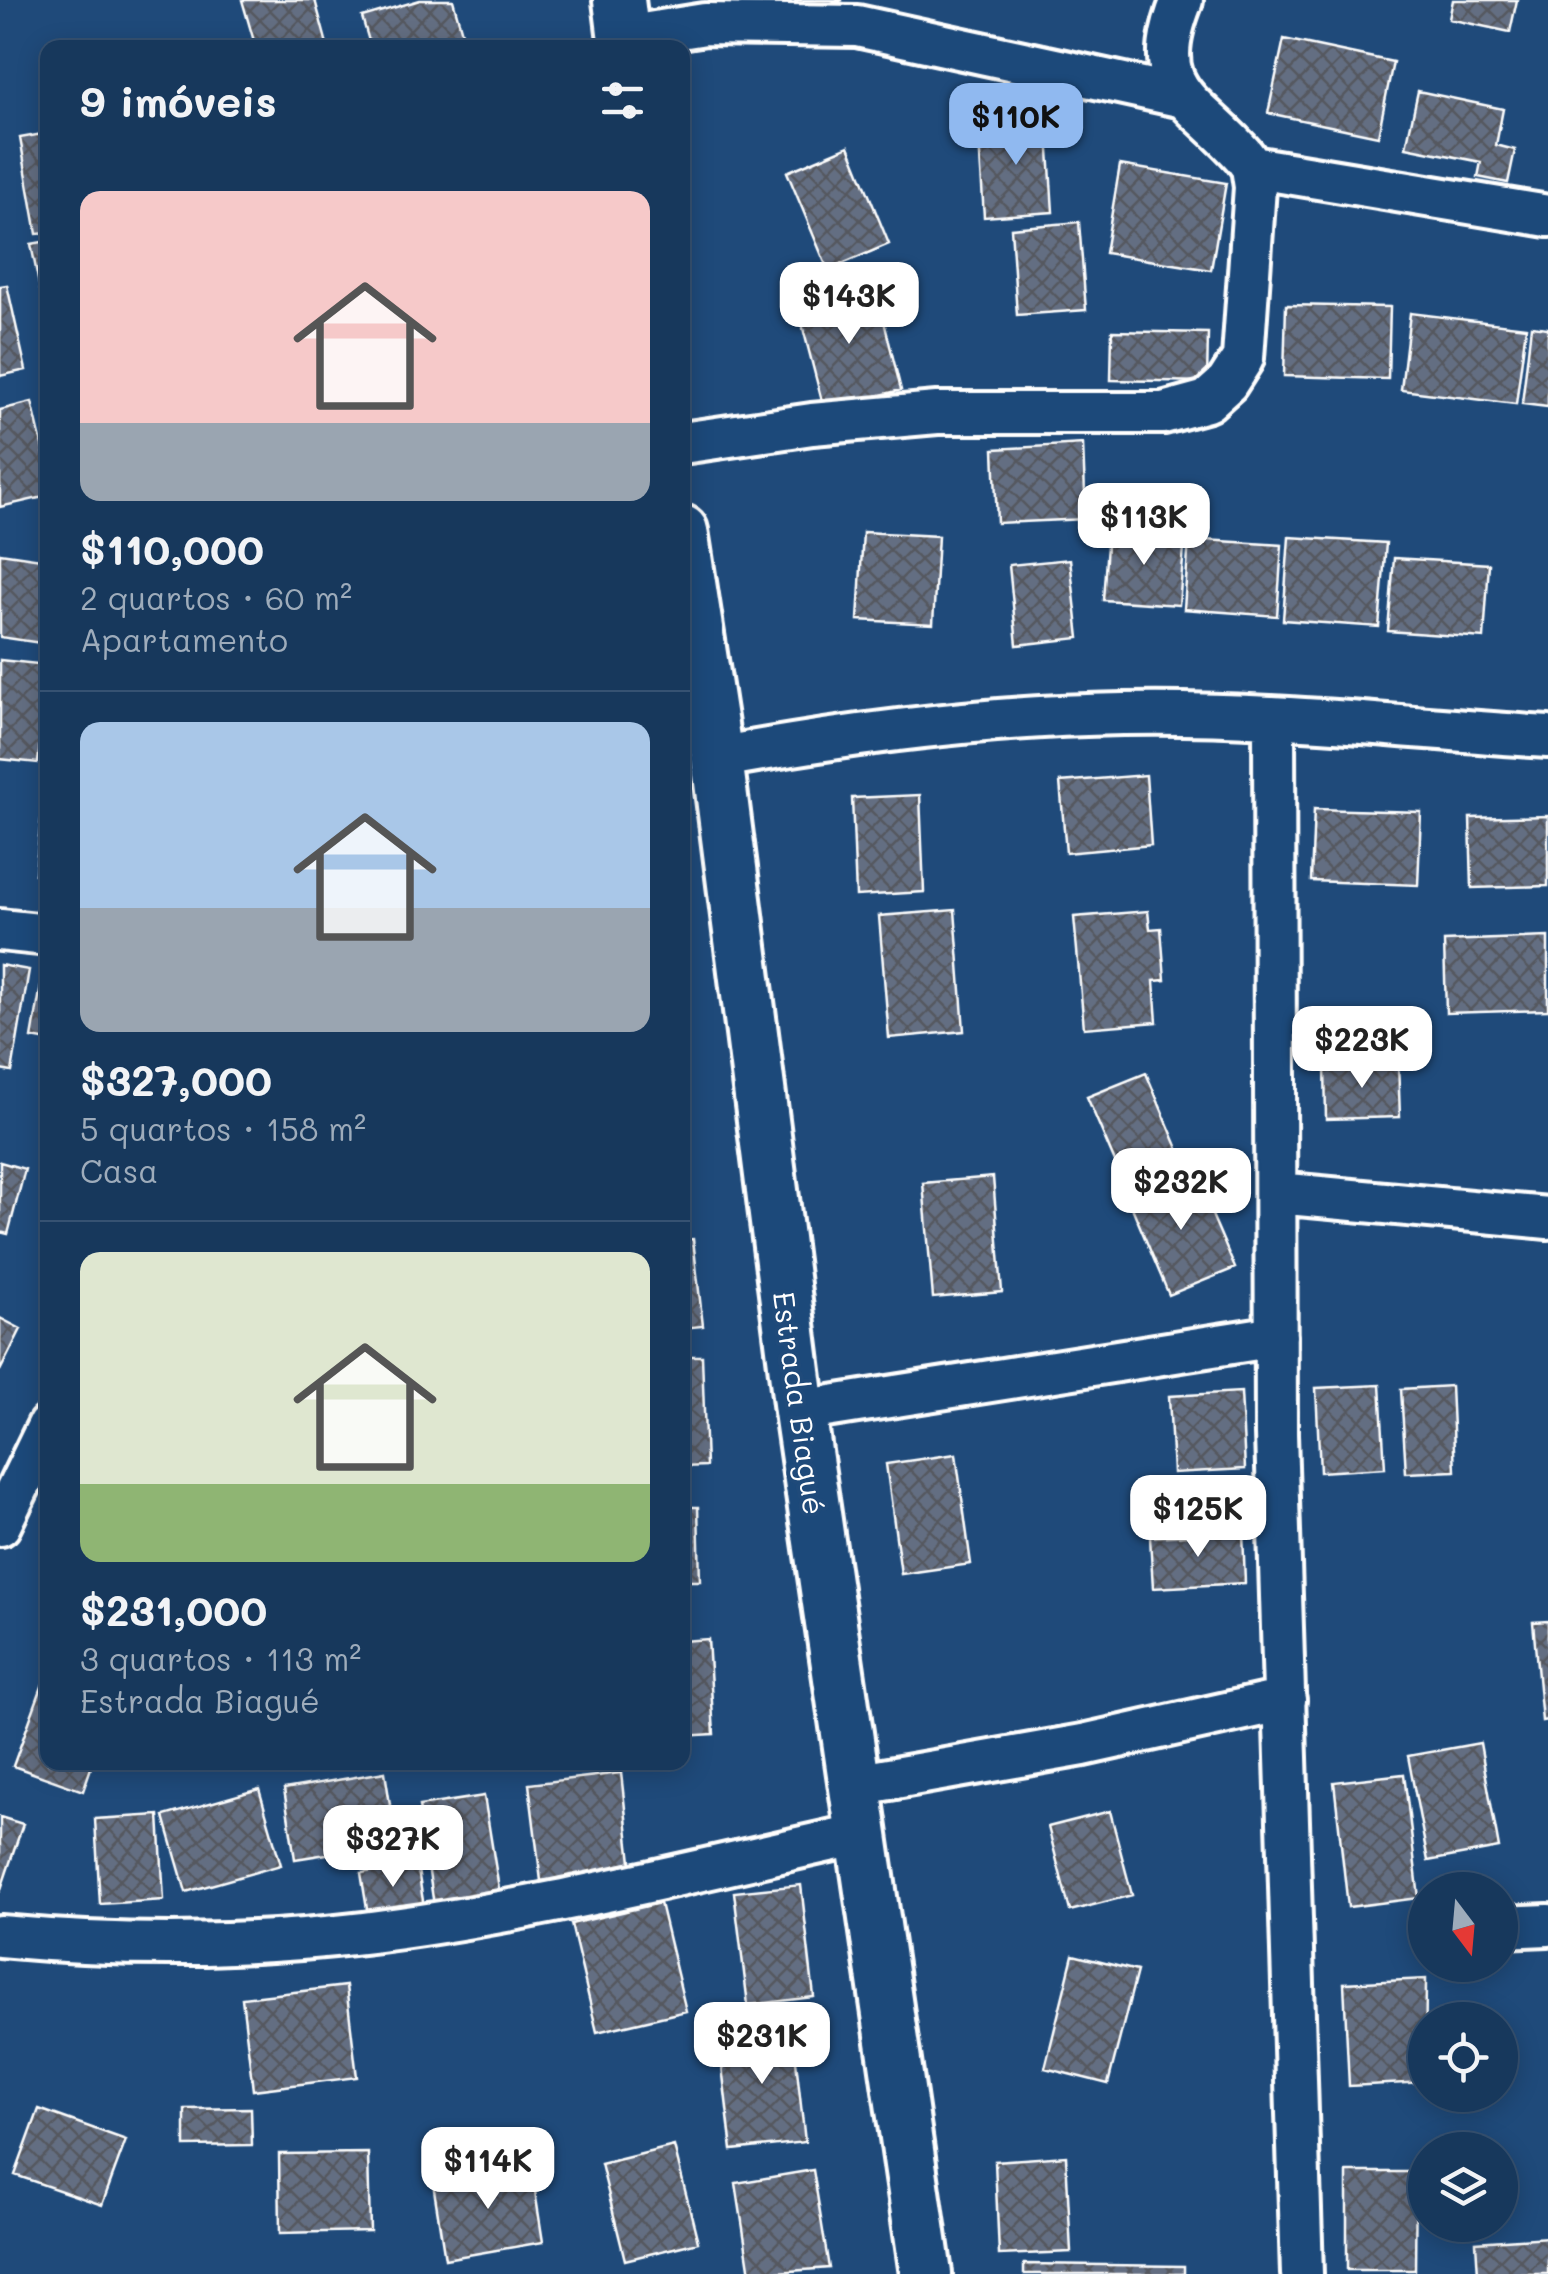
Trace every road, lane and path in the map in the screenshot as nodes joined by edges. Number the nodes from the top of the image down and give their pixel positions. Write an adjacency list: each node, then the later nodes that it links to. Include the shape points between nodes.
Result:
1 (1182, 0): 3 (street, via 1171,56)
2 (622, 28): 3 (street, via 857,26)
3 (1179, 96): 4 (street)
4 (1252, 166): 5 (street); 6 (street, via 1242,358 1207,401 1163,413 937,413)
5 (1548, 216)
6 (690, 442)
7 (690, 585): 10 (main road, Estrada Biagué)
8 (1274, 719): 9 (street); 10 (street, via 990,718 861,731); 13 (street)
9 (1548, 737)
10 (716, 758): 16 (main road, Estrada Biagué)
11 (0, 930): 12 (street)
12 (40, 934)
13 (1277, 1193): 14 (street); 15 (street)
14 (1548, 1218)
15 (1276, 1336): 16 (street); 19 (street)
16 (800, 1411): 20 (main road, Estrada Biagué)
17 (40, 1442): 18 (street)
18 (0, 1524)
19 (1286, 1700): 20 (street); 26 (street)
20 (855, 1785): 21 (main road, Estrada Biagué)
21 (860, 1834): 24 (street, via 576,1896 362,1933 226,1941); 25 (main road, Estrada Biagué)
22 (1548, 1925): 23 (street)
23 (1518, 1926)
24 (0, 1936)
25 (926, 2274)
26 (1302, 2274)

